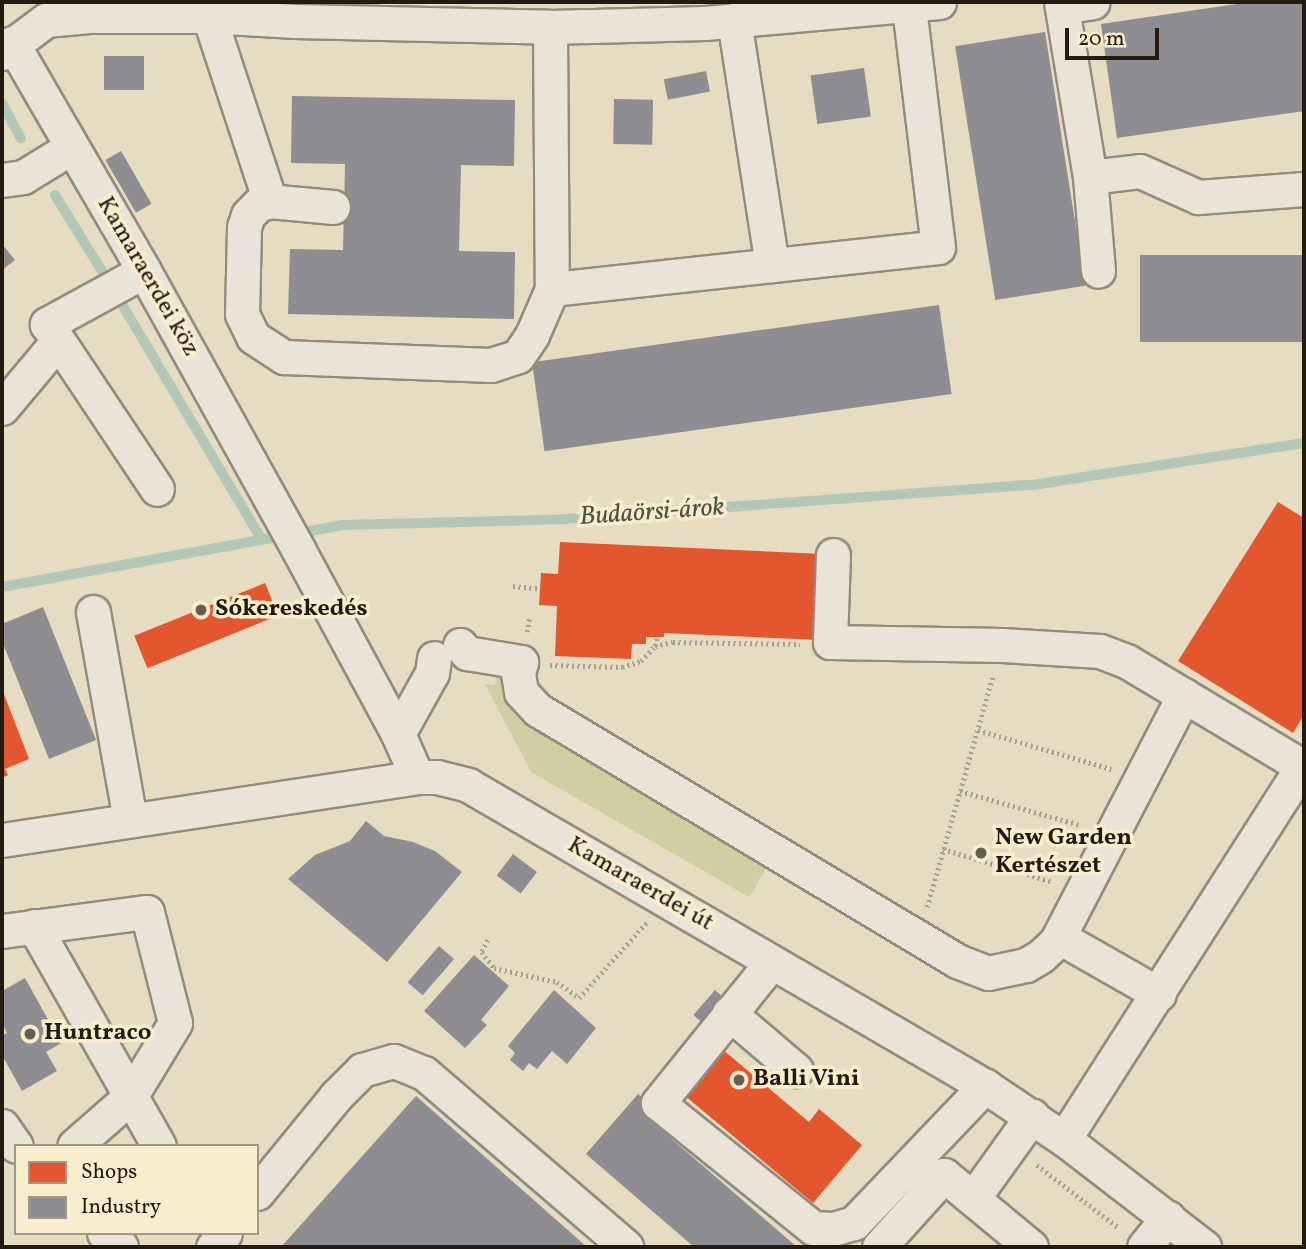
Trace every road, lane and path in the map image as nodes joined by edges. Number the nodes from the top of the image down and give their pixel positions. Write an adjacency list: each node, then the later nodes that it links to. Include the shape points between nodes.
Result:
1 (1072, 3): 10 (street)
2 (924, 4): 5 (street); 15 (street, via 938,247)
3 (48, 11): 6 (street, via 89,16); 8 (street)
4 (250, 11): 6 (street); 7 (street)
5 (715, 15): 7 (street); 15 (street)
6 (209, 16): 13 (street)
7 (550, 27): 18 (street)
8 (7, 48): 9 (street, Kamaraerdei köz)
9 (72, 147): 11 (street, via 23,177); 16 (street, Kamaraerdei köz)
10 (1090, 177): 12 (street, via 1140,172 1198,197); 17 (street)
11 (2, 180)
12 (1304, 189)
13 (270, 201): 14 (street); 18 (street, via 247,215 244,227 242,314 253,337 284,357 491,365 518,356)
14 (333, 207)
15 (772, 265): 18 (street)
16 (144, 271): 19 (street, via 47,324); 33 (street, Kamaraerdei köz)
17 (1098, 271)
18 (552, 289)
19 (58, 341): 20 (street); 21 (street)
20 (2, 408)
21 (157, 489)
22 (833, 555): 27 (street)
23 (513, 586): 24 (path)
24 (540, 589)
25 (93, 612): 38 (street)
26 (657, 637): 29 (path)
27 (830, 642): 28 (street); 29 (path, via 673,642)
28 (1002, 645): 31 (street, via 1100,650); 32 (path)
29 (655, 646): 30 (path, via 641,661 622,667)
30 (521, 662): 33 (street, via 447,651); 46 (street, via 521,692 538,710)
31 (1185, 695): 34 (street); 36 (street)
32 (978, 730): 36 (path); 37 (path)
33 (398, 734): 35 (street)
34 (1303, 764): 49 (street)
35 (417, 777): 38 (street, Kamaraerdei út); 43 (street, Kamaraerdei út, via 468,785)
36 (1141, 778): 39 (street)
37 (960, 790): 39 (path); 41 (path)
38 (130, 819): 40 (street, Kamaraerdei út)
39 (1112, 834): 42 (street)
40 (2, 839)
41 (943, 849): 42 (path); 46 (path)
42 (1084, 891): 45 (street)
43 (665, 901): 47 (path, via 579,998 557,982 494,968 482,952); 48 (street, Kamaraerdei út)
44 (18, 929): 53 (street); 53 (street, via 147,912 175,1023)
45 (1059, 937): 46 (street, via 1026,965 988,973); 49 (street)
46 (918, 938)
47 (488, 940)
48 (771, 963): 50 (street); 52 (street, Kamaraerdei út)
49 (1159, 994): 56 (street)
50 (729, 1013): 51 (street); 52 (street, via 659,1102 813,1228 854,1223)
51 (796, 1070)
52 (985, 1086): 54 (street, Kamaraerdei út)
53 (130, 1097): 58 (street); 59 (street)
54 (1032, 1116): 56 (street, Kamaraerdei út); 60 (street)
55 (2, 1126): 57 (street)
56 (1064, 1139): 63 (street, Kamaraerdei út)
57 (15, 1144)
58 (76, 1144)
59 (158, 1144)
60 (1011, 1145): 62 (street); 69 (path)
61 (259, 1191): 66 (street, via 362,1070 394,1061 424,1073)
62 (974, 1197): 67 (street, via 944,1174); 68 (street)
63 (1168, 1217): 69 (street); 70 (street, Kamaraerdei út)
64 (106, 1235): 65 (street)
65 (121, 1247)
66 (626, 1247)
67 (879, 1247)
68 (1031, 1247)
69 (1145, 1247)
70 (1204, 1247)

